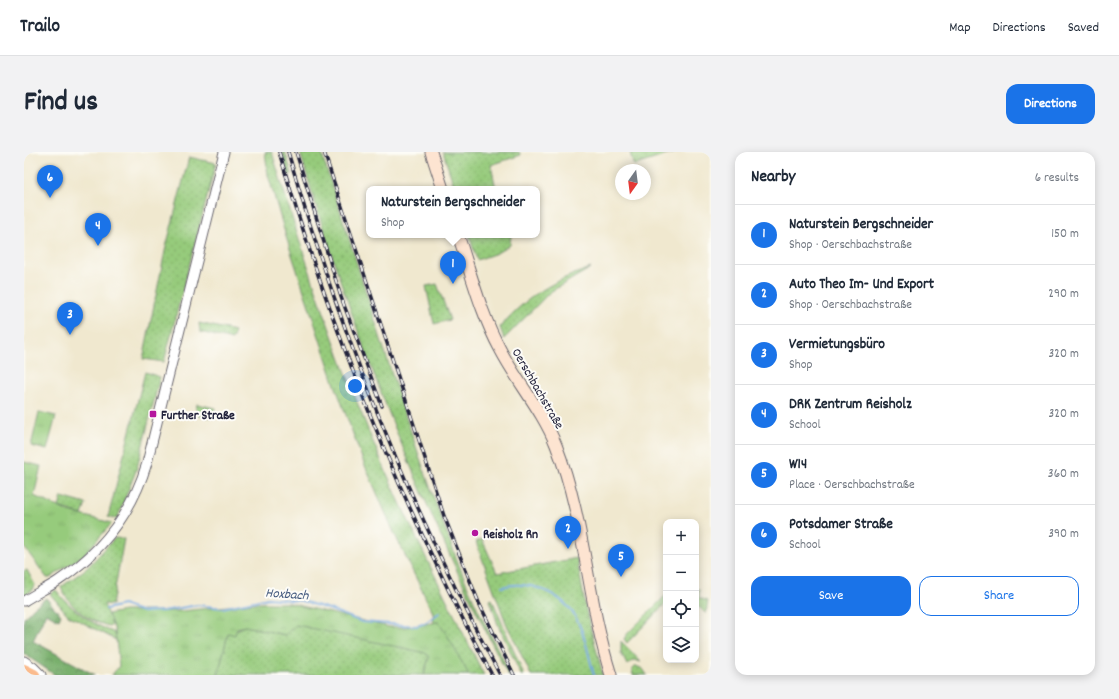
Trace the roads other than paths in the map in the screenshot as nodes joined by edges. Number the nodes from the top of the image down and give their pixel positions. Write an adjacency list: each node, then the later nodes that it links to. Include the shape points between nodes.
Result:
1 (224, 152): 5 (street, via 147,463 135,498 115,529 86,561)
2 (431, 152): 3 (main road)
3 (442, 186)
4 (459, 238): 12 (main road, Oerschbachstraße, via 499,347 534,403 556,445 571,490 598,627)
5 (35, 596): 6 (street); 7 (street)
6 (24, 601)
7 (24, 608)
8 (24, 662): 11 (street)
9 (24, 670): 10 (main road)
10 (34, 675)
11 (41, 675)
12 (611, 675)

